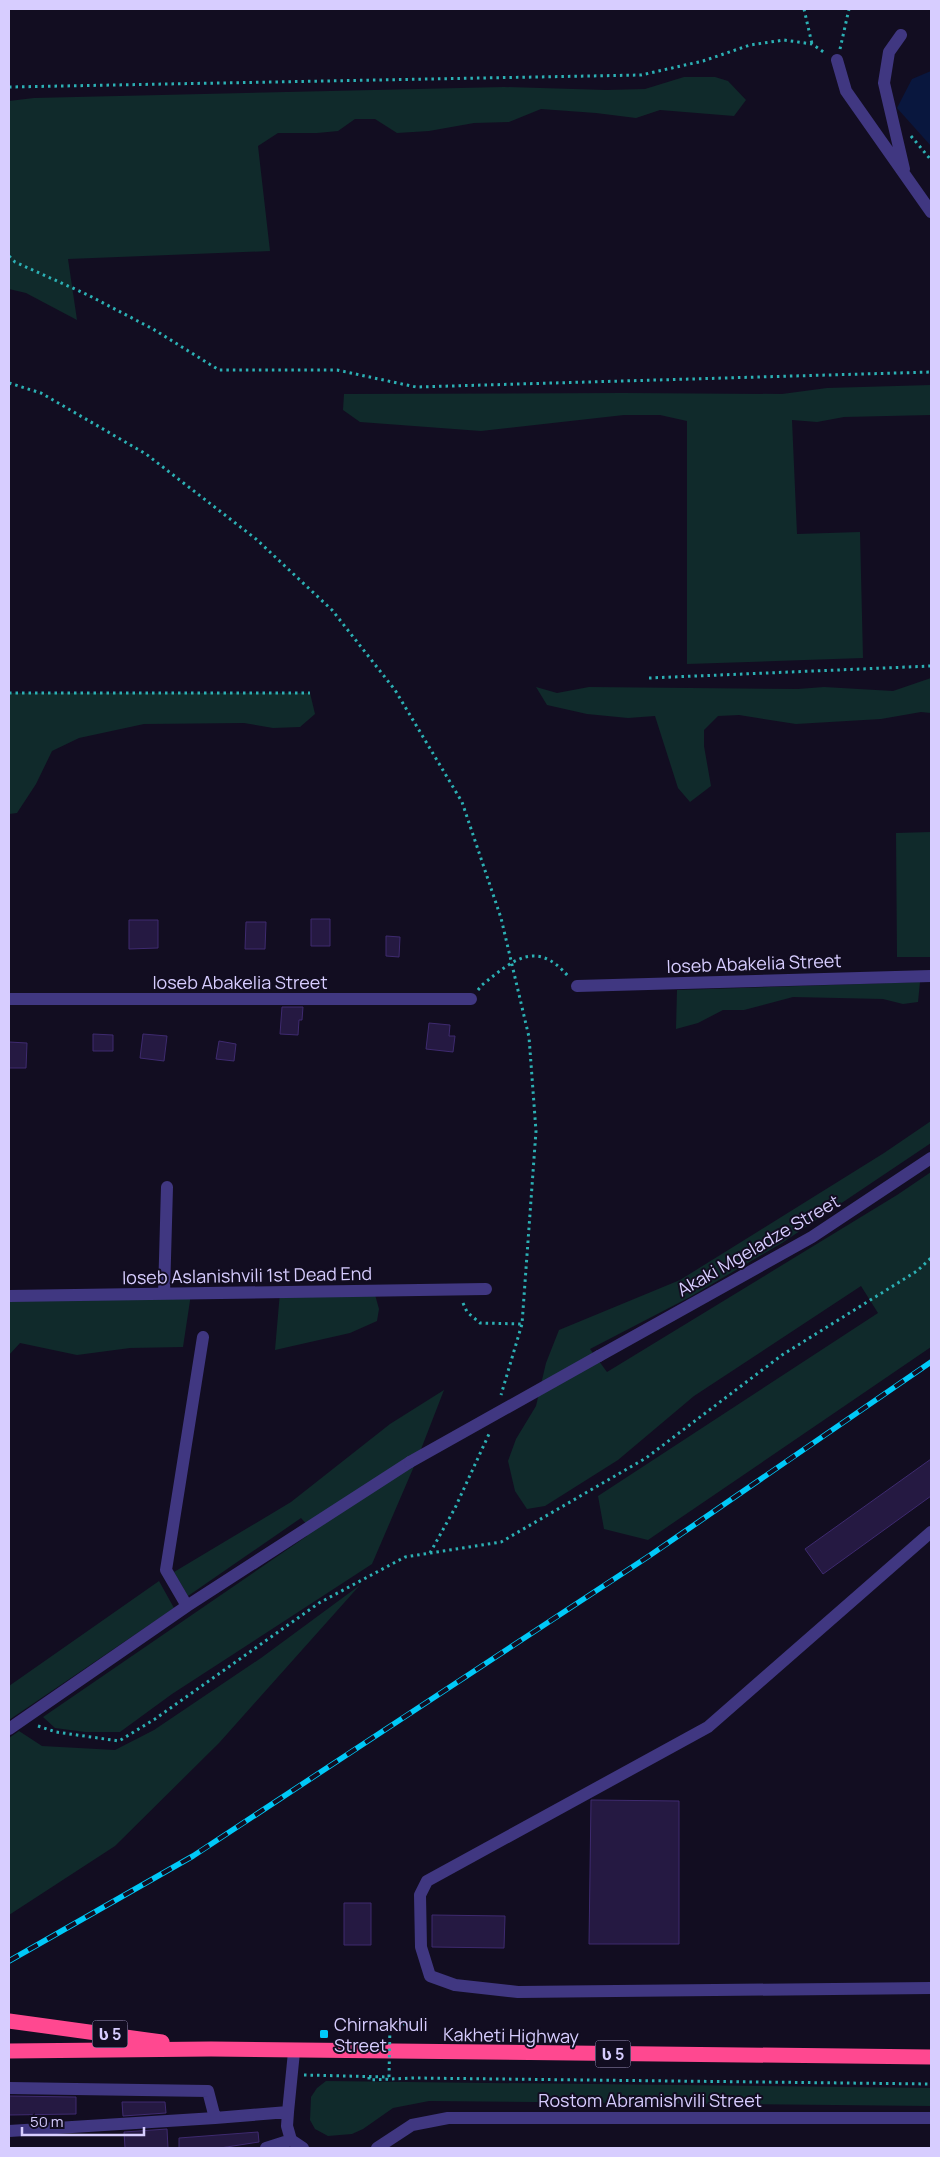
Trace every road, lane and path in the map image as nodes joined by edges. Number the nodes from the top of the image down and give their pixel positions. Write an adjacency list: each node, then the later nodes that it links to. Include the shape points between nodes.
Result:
1 (804, 9): 4 (path)
2 (849, 9): 5 (path)
3 (901, 35): 7 (street, via 889,52 884,83)
4 (812, 44): 5 (path); 6 (path, via 784,40 750,45 704,61 641,75)
5 (837, 60): 7 (street, via 846,91)
6 (9, 87)
7 (905, 174): 8 (street)
8 (931, 212)
9 (9, 256): 10 (path, via 15,262 153,329 219,370 337,370 416,387)
10 (931, 372)
11 (9, 383): 16 (path, via 41,393 146,454 256,539 332,610 395,690 462,802 501,918)
12 (931, 666): 13 (path)
13 (649, 678)
14 (9, 693): 15 (path)
15 (310, 693)
16 (511, 963): 18 (path, via 520,957 542,956 557,963); 20 (path, via 482,985); 28 (path, via 529,1037 536,1131)
17 (931, 976): 18 (street, Ioseb Abakelia Street)
18 (577, 986)
19 (9, 999): 20 (street, Ioseb Abakelia Street)
20 (471, 999)
21 (931, 1158): 34 (street, Akaki Mgeladze Street, bridge, via 812,1237 410,1462)
22 (167, 1187): 26 (street)
23 (931, 1258): 33 (path, via 917,1271 782,1355 646,1458 501,1542)
24 (486, 1289): 25 (street, Ioseb Aslanishvili 1st Dead End)
25 (458, 1290): 26 (street, Ioseb Aslanishvili 1st Dead End); 28 (path, via 467,1312 480,1323)
26 (164, 1294): 27 (street, Ioseb Aslanishvili 1st Dead End)
27 (9, 1296)
28 (522, 1324): 30 (path)
29 (203, 1337): 34 (street, via 166,1570)
30 (500, 1398)
31 (492, 1425): 33 (path, via 455,1508)
32 (931, 1532): 37 (street, via 708,1727 427,1881 420,1895 421,1947 430,1976 454,1985 518,1992)
33 (430, 1553): 35 (path, via 405,1557 319,1603 119,1741 56,1732)
34 (187, 1606): 35 (street, Akaki Mgeladze Street)
35 (21, 1720): 36 (street, Akaki Mgeladze Street)
36 (9, 1729)
37 (931, 1988)
38 (9, 2022): 40 (highway, Kakheti Highway / ს 5)
39 (406, 2024): 45 (path, bridge, via 390,2023 389,2077)
40 (211, 2049): 41 (highway, Kakheti Highway / ს 5); 42 (highway, Kakheti Highway / ს 5)
41 (9, 2051)
42 (294, 2052): 43 (highway, Kakheti Highway / ს 5); 44 (street)
43 (931, 2058)
44 (291, 2075): 45 (path); 48 (street)
45 (369, 2077): 46 (path, via 369,2080)
46 (931, 2084)
47 (9, 2088): 49 (street, via 208,2091)
48 (288, 2112): 49 (street); 52 (street)
49 (215, 2118): 51 (street)
50 (931, 2118): 55 (street, Rostom Abramishvili Street, via 448,2118 412,2125)
51 (9, 2131)
52 (291, 2140): 53 (street); 54 (street)
53 (266, 2148)
54 (303, 2148)
55 (377, 2148)

